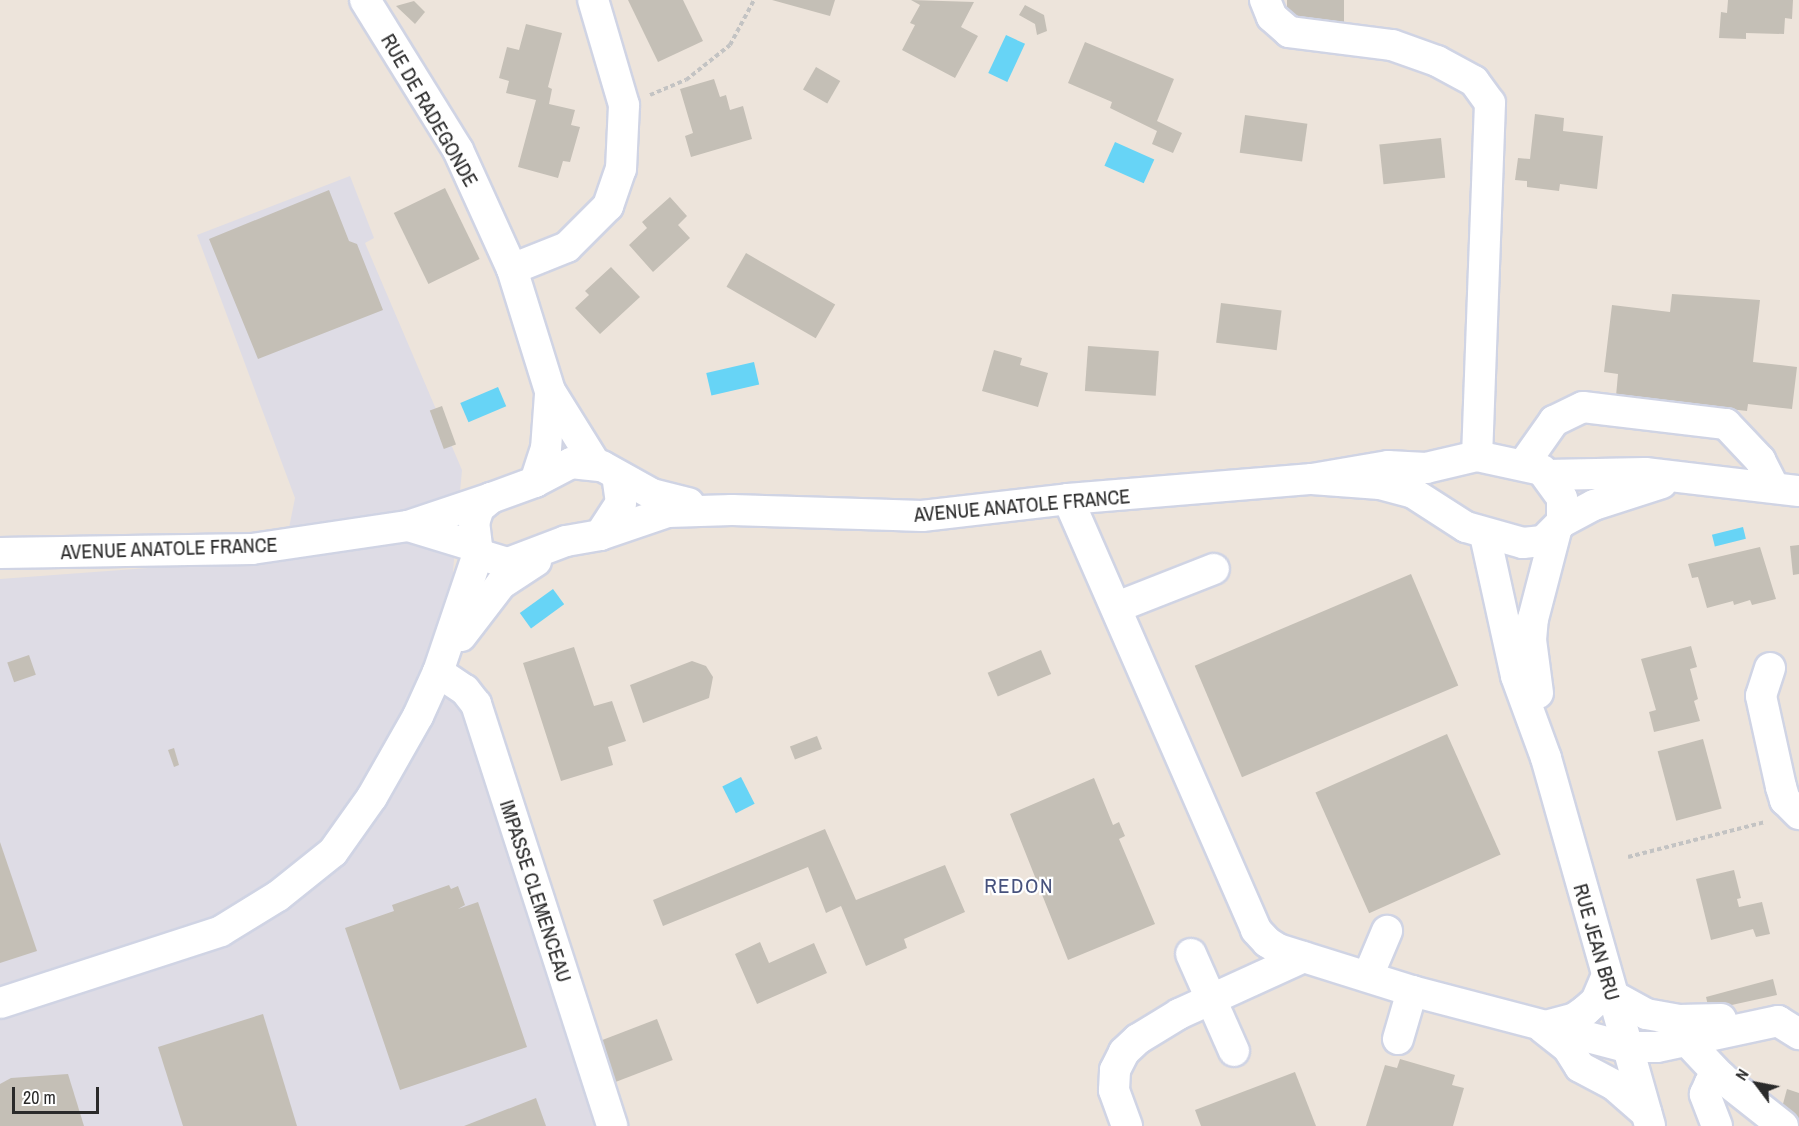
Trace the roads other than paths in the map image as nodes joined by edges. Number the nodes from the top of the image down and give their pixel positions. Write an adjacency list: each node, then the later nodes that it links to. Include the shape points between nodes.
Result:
1 (365, 0): 4 (street, RUE DE RADEGONDE, via 458,150)
2 (593, 0): 4 (street, via 624,105 621,169 608,206 567,247)
3 (1265, 0): 6 (street, via 1272,18 1289,32 1392,45 1437,61 1474,81 1490,103)
4 (512, 268): 5 (street, RUE DE RADEGONDE)
5 (550, 391): 7 (street, RUE DE RADEGONDE); 11 (street, RUE DE RADEGONDE, via 549,428)
6 (1468, 457): 8 (street); 10 (street, AVENUE ANATOLE FRANCE, via 1426,468 1348,470); 15 (street, via 1440,484)
7 (606, 470): 11 (street, AVENUE ANATOLE FRANCE, via 571,463); 16 (street, AVENUE ANATOLE FRANCE, via 665,499); 19 (street, via 621,504)
8 (1535, 470): 9 (street); 12 (street, via 1554,422 1576,397 1583,407 1726,424); 18 (street, RUE JEAN BRU, via 1562,498)
9 (1682, 477): 12 (street); 18 (street, AVENUE ANATOLE FRANCE, via 1631,491)
10 (1312, 479): 14 (street, AVENUE ANATOLE FRANCE); 15 (street, AVENUE ANATOLE FRANCE, via 1380,484 1413,493)
11 (535, 482): 13 (street, AVENUE ANATOLE FRANCE)
12 (1786, 489)
13 (491, 498): 17 (street, AVENUE ANATOLE FRANCE); 22 (street, via 474,514)
14 (1068, 499): 16 (street, AVENUE ANATOLE FRANCE, via 922,516); 25 (street)
15 (1438, 509): 20 (street, AVENUE ANATOLE FRANCE)
16 (732, 510): 19 (street, AVENUE ANATOLE FRANCE, via 668,512)
17 (408, 526): 22 (street, AVENUE ANATOLE FRANCE); 23 (street, AVENUE ANATOLE FRANCE, via 252,549)
18 (1559, 526): 20 (street, AVENUE ANATOLE FRANCE, via 1534,543); 28 (street, RUE JEAN BRU, via 1531,640)
19 (600, 535): 21 (street, AVENUE ANATOLE FRANCE, via 566,541)
20 (1485, 535): 28 (street, RUE JEAN BRU, via 1516,676)
21 (552, 549): 22 (street, AVENUE ANATOLE FRANCE, via 508,563); 27 (street, via 501,584 476,613)
22 (477, 551): 27 (street)
23 (0, 553)
24 (1214, 569): 25 (street)
25 (1117, 607): 32 (street, via 1256,930 1278,949)
26 (1770, 668): 29 (street, via 1761,696 1785,800)
27 (438, 672): 37 (street, via 372,797 333,852 278,896 221,931); 47 (street, IMPASSE CLEMENCEAU, via 465,690 476,704)
28 (1546, 758): 34 (street, RUE JEAN BRU)
29 (1799, 814)
30 (1387, 931): 33 (street)
31 (1191, 954): 36 (street)
32 (1304, 957): 33 (street); 36 (street)
33 (1368, 976): 35 (street)
34 (1609, 986): 38 (street, via 1646,1014 1679,1020 1713,1022 1770,1005); 39 (street, via 1575,1018); 43 (street, RUE JEAN BRU)
35 (1412, 991): 39 (street); 41 (street)
36 (1209, 1002): 44 (street); 48 (street, via 1179,1014 1138,1039 1124,1053 1115,1070 1114,1090)
37 (0, 1003)
38 (1799, 1010)
39 (1542, 1028): 43 (street); 46 (street, via 1568,1047 1580,1067 1614,1085)
40 (1799, 1034): 42 (street, via 1778,1021)
41 (1398, 1039)
42 (1687, 1041): 43 (street, via 1657,1047); 45 (street)
43 (1625, 1047): 46 (street, RUE JEAN BRU)
44 (1234, 1051)
45 (1721, 1077): 49 (street, via 1710,1083 1705,1094); 50 (street)
46 (1648, 1120)
47 (612, 1126)
48 (1127, 1126)
49 (1717, 1126)
50 (1783, 1126)

